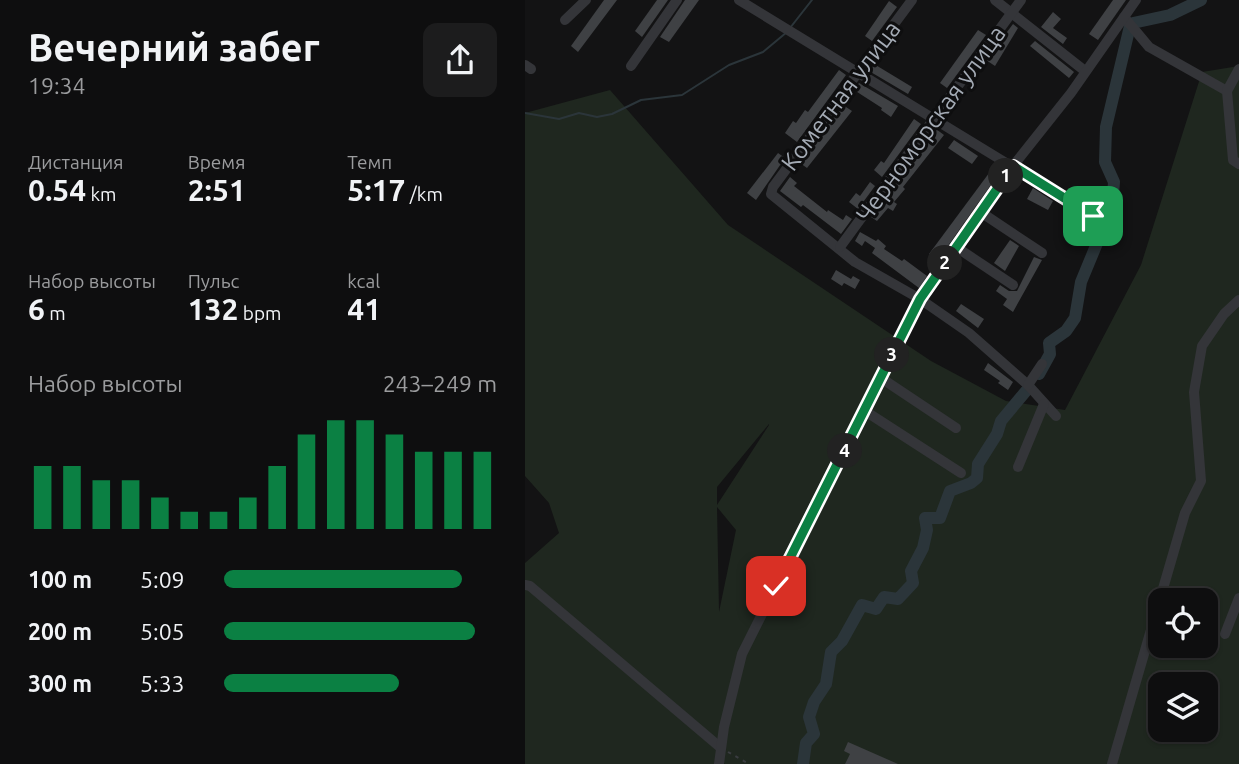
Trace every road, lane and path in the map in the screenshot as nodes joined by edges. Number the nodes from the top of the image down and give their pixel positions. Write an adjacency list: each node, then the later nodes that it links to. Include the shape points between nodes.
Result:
1 (586, 0): 10 (street)
2 (677, 0): 11 (street)
3 (739, 0): 14 (street)
4 (912, 0): 14 (street, Кометная улица)
5 (995, 0): 8 (street)
6 (1021, 0): 8 (street, Черноморская улица)
7 (1136, 0): 9 (street)
8 (1011, 13): 13 (street); 16 (street, Черноморская улица)
9 (1124, 17): 13 (street); 15 (street, via 1149,47)
10 (565, 20)
11 (631, 66)
12 (1239, 69): 15 (street)
13 (1085, 71): 18 (street)
14 (858, 73): 16 (street); 21 (street, Кометная улица, via 771,194)
15 (1227, 91): 17 (street, via 1233,160)
16 (936, 119): 18 (street); 21 (street, Черноморская улица)
17 (1239, 164)
18 (1013, 166): 19 (street); 20 (street)
19 (982, 213): 22 (street); 23 (street)
20 (1093, 216)
21 (840, 247): 25 (street, via 855,262)
22 (956, 247): 24 (street); 25 (street)
23 (1042, 253)
24 (1013, 285)
25 (920, 299): 28 (street); 29 (street, via 969,333)
26 (1239, 300): 42 (street, via 1202,346 1194,392 1201,481 1185,513)
27 (1042, 364): 29 (street)
28 (881, 378): 31 (street); 33 (street)
29 (1028, 385): 30 (street)
30 (1044, 404): 32 (street); 34 (street)
31 (865, 411): 35 (street); 39 (street, via 742,654)
32 (1056, 416)
33 (956, 428)
34 (1019, 467)
35 (961, 473)
36 (525, 585): 39 (street)
37 (1239, 598): 38 (street)
38 (1225, 634)
39 (721, 748): 40 (street); 41 (path)
40 (719, 764)
41 (749, 764)
42 (1112, 764)

